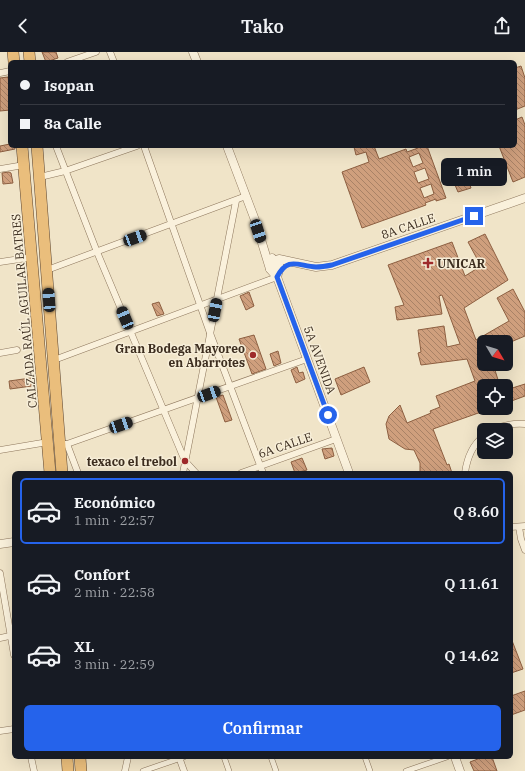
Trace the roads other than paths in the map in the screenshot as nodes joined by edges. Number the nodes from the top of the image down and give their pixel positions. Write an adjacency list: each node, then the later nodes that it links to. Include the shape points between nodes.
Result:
1 (96, 52): 2 (street)
2 (73, 60)
3 (22, 148): 9 (highway, CALZADA RAÚL AGUILAR BATRES)
4 (37, 148): 12 (highway, CALZADA RAÚL AGUILAR BATRES)
5 (57, 148): 11 (street)
6 (131, 148): 11 (street)
7 (145, 148): 16 (street)
8 (228, 148): 13 (street, 5A AVENIDA)
9 (24, 165): 10 (street); 19 (highway, CALZADA RAÚL AGUILAR BATRES)
10 (0, 169)
11 (65, 171): 12 (street); 17 (street)
12 (40, 177): 24 (highway, CALZADA RAÚL AGUILAR BATRES)
13 (246, 196): 15 (street); 18 (street, 5A AVENIDA)
14 (525, 198): 22 (street, 8A CALLE, via 332,265 316,267)
15 (236, 200): 16 (street); 26 (street)
16 (173, 224): 17 (street); 27 (street)
17 (97, 252): 24 (street); 28 (street)
18 (266, 254): 20 (street); 23 (street, 5A AVENIDA)
19 (32, 257): 21 (street); 40 (highway, CALZADA RAÚL AGUILAR BATRES)
20 (276, 260): 22 (street, 8A CALLE); 23 (street); 25 (street, 5A AVENIDA, via 279,264)
21 (0, 262)
22 (298, 264): 25 (street, 8A CALLE, via 287,265)
23 (270, 269): 25 (street, 5A AVENIDA)
24 (47, 270): 33 (highway, CALZADA RAÚL AGUILAR BATRES)
25 (278, 274): 26 (street, 8A CALLE); 32 (street, 5A AVENIDA)
26 (217, 299): 27 (street, 8A CALLE); 29 (street)
27 (201, 305): 28 (street, 8A CALLE); 29 (street)
28 (131, 331): 33 (street, 8A CALLE); 36 (street)
29 (210, 333): 34 (street); 35 (street)
30 (17, 350): 31 (street)
31 (0, 353)
32 (307, 359): 34 (street); 39 (street, 5A AVENIDA)
33 (54, 360): 41 (highway, CALZADA RAÚL AGUILAR BATRES)
34 (231, 386): 35 (street); 45 (street)
35 (198, 398): 36 (street); 44 (street)
36 (164, 409): 41 (street); 44 (street)
37 (513, 424): 38 (street)
38 (525, 424)
39 (336, 439): 45 (street, 6A CALLE); 53 (street, 5A AVENIDA)
40 (48, 442): 43 (street); 46 (highway, CALZADA RAÚL AGUILAR BATRES)
41 (64, 444): 47 (highway, CALZADA RAÚL AGUILAR BATRES); 48 (street)
42 (477, 444): 54 (street, via 472,449)
43 (0, 450)
44 (185, 461): 49 (street); 50 (street)
45 (261, 466): 51 (street, 6A CALLE); 52 (street)
46 (50, 471)
47 (62, 471)
48 (77, 471)
49 (183, 471)
50 (194, 471)
51 (247, 471)
52 (262, 471)
53 (348, 471)
54 (465, 471)
55 (522, 527): 58 (street, via 520,535)
56 (12, 542): 57 (street)
57 (0, 544)
58 (525, 550)
59 (0, 573): 60 (street)
60 (12, 636): 61 (street)
61 (0, 638)
62 (12, 729): 63 (street)
63 (0, 731)
64 (31, 759): 75 (street)
65 (67, 759): 76 (highway)
66 (80, 759): 77 (highway)
67 (128, 759): 78 (street)
68 (178, 759): 79 (street)
69 (181, 759): 80 (street)
70 (225, 759): 81 (street)
71 (272, 759): 82 (street)
72 (366, 759): 83 (street)
73 (441, 759): 84 (street)
74 (456, 759): 85 (street)
75 (34, 771)
76 (68, 771)
77 (81, 771)
78 (125, 771)
79 (143, 771)
80 (184, 771)
81 (229, 771)
82 (276, 771)
83 (370, 771)
84 (406, 771)
85 (460, 771)

